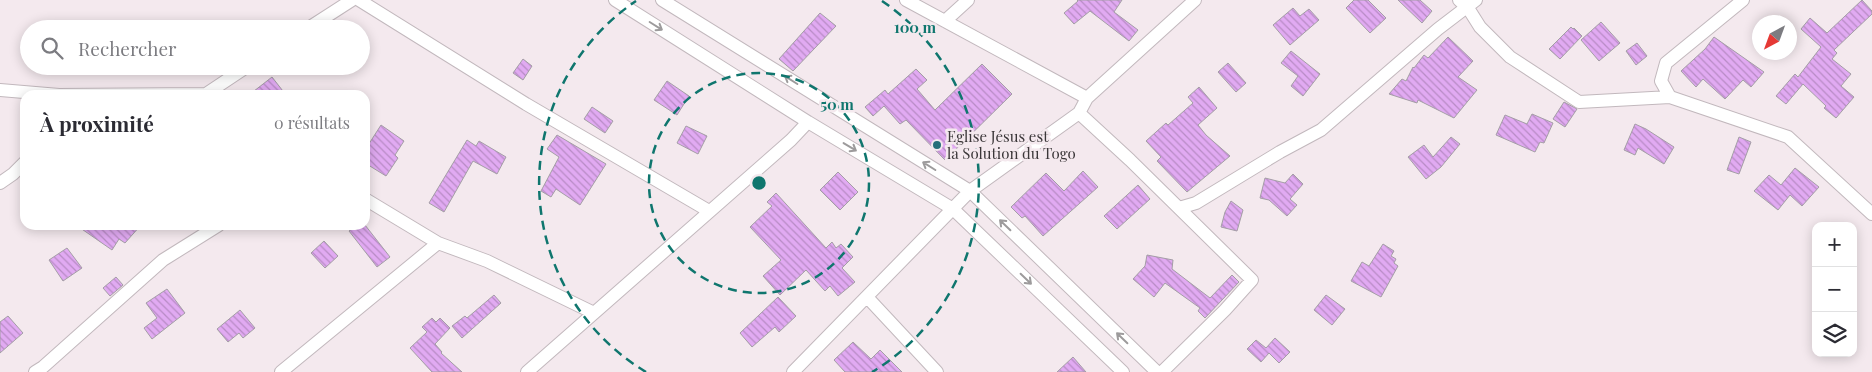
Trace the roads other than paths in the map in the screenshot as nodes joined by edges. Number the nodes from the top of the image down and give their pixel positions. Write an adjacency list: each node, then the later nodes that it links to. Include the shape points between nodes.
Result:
1 (352, 0): 10 (street)
2 (359, 0): 26 (street, via 526,104)
3 (615, 0): 19 (street, one-way to 19)
4 (662, 0): 22 (street, one-way to 4)
5 (906, 0): 11 (street)
6 (968, 0): 11 (street)
7 (1194, 0): 17 (street)
8 (1743, 0): 16 (street, via 1666,63 1661,81)
9 (1468, 3): 16 (street, via 1480,27 1510,56 1579,102); 24 (street, via 1321,130 1196,203)
10 (321, 20)
11 (945, 21): 17 (street)
12 (235, 75): 14 (street)
13 (0, 90): 15 (street)
14 (213, 90)
15 (20, 92)
16 (1670, 97): 27 (street, via 1788,137)
17 (1086, 98): 18 (street)
18 (1079, 113): 22 (street); 24 (street)
19 (808, 122): 25 (street, one-way to 25); 26 (street)
20 (20, 167): 21 (street)
21 (0, 183)
22 (970, 191): 25 (street); 38 (street, one-way to 22)
23 (370, 202): 29 (street)
24 (1178, 208): 39 (street, via 1252,280)
25 (953, 209): 30 (street); 37 (street, one-way to 37)
26 (709, 211): 31 (street)
27 (1872, 214)
28 (211, 230): 32 (street, via 163,260)
29 (438, 243): 31 (street, via 487,261); 33 (street)
30 (867, 297): 35 (street); 36 (street)
31 (594, 313): 34 (street)
32 (35, 372)
33 (281, 372)
34 (527, 372)
35 (793, 372)
36 (937, 372)
37 (1123, 372)
38 (1157, 372)
39 (1162, 372)

